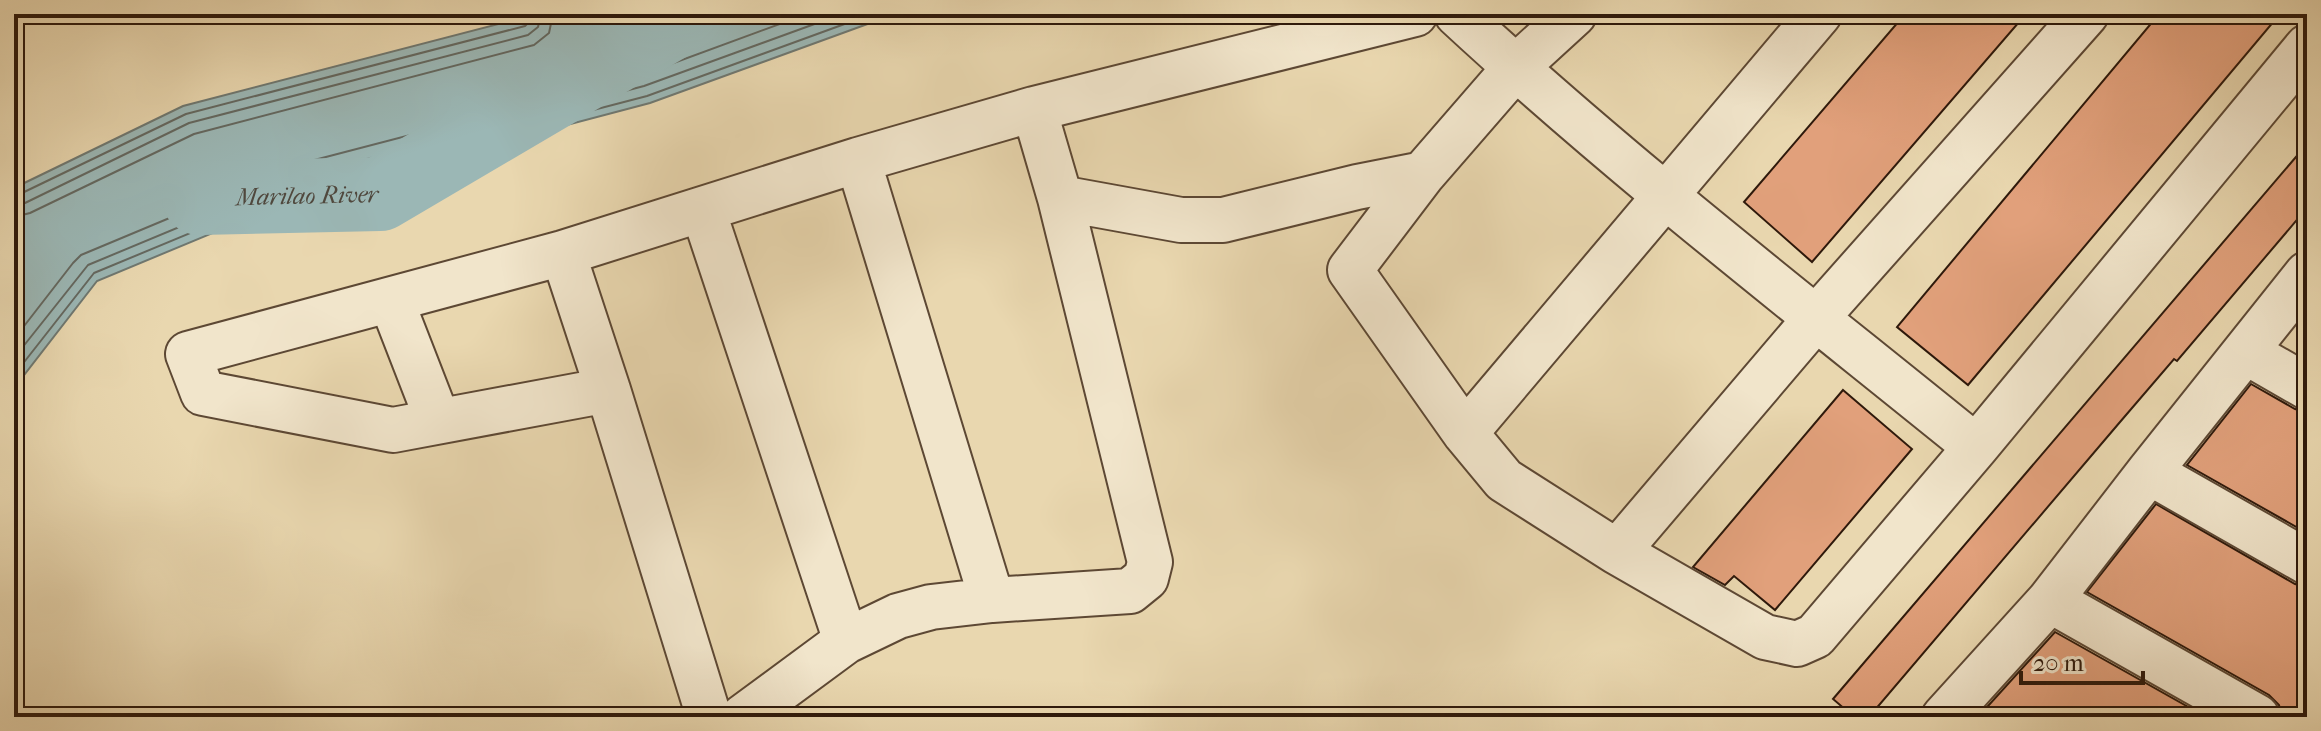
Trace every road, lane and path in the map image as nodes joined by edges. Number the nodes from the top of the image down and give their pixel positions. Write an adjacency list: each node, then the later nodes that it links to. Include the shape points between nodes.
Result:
1 (1415, 14): 8 (street)
2 (1457, 14): 7 (street)
3 (1574, 14): 7 (street)
4 (1819, 14): 11 (street)
5 (2086, 14): 17 (street)
6 (2307, 47): 23 (street)
7 (1515, 68): 10 (street); 11 (street)
8 (1034, 109): 9 (street); 12 (street)
9 (858, 160): 13 (street); 27 (street)
10 (1423, 174): 12 (street, via 1223,220 1181,220); 22 (street, via 1350,270)
11 (1666, 197): 17 (street); 22 (street)
12 (1060, 198): 27 (street, via 1150,562 1146,578 1130,591)
13 (703, 210): 14 (street); 29 (street)
14 (563, 253): 16 (street); 20 (street)
15 (2307, 274): 18 (street)
16 (391, 300): 21 (street); 21 (street, via 188,354 203,393 393,430)
17 (1817, 317): 23 (street); 25 (street)
18 (2246, 352): 19 (street); 24 (street)
19 (2307, 387)
20 (608, 390): 21 (street); 30 (street)
21 (438, 421)
22 (1465, 433): 25 (street, via 1504,480)
23 (1976, 447): 25 (street, via 1815,636 1797,644 1765,637)
24 (2149, 472): 26 (street); 28 (street)
25 (1617, 552)
26 (2307, 562)
27 (992, 600): 29 (street, via 898,616)
28 (2050, 600): 32 (street); 33 (street)
29 (846, 641): 31 (street)
30 (709, 717)
31 (743, 717)
32 (1944, 717)
33 (2257, 717)

